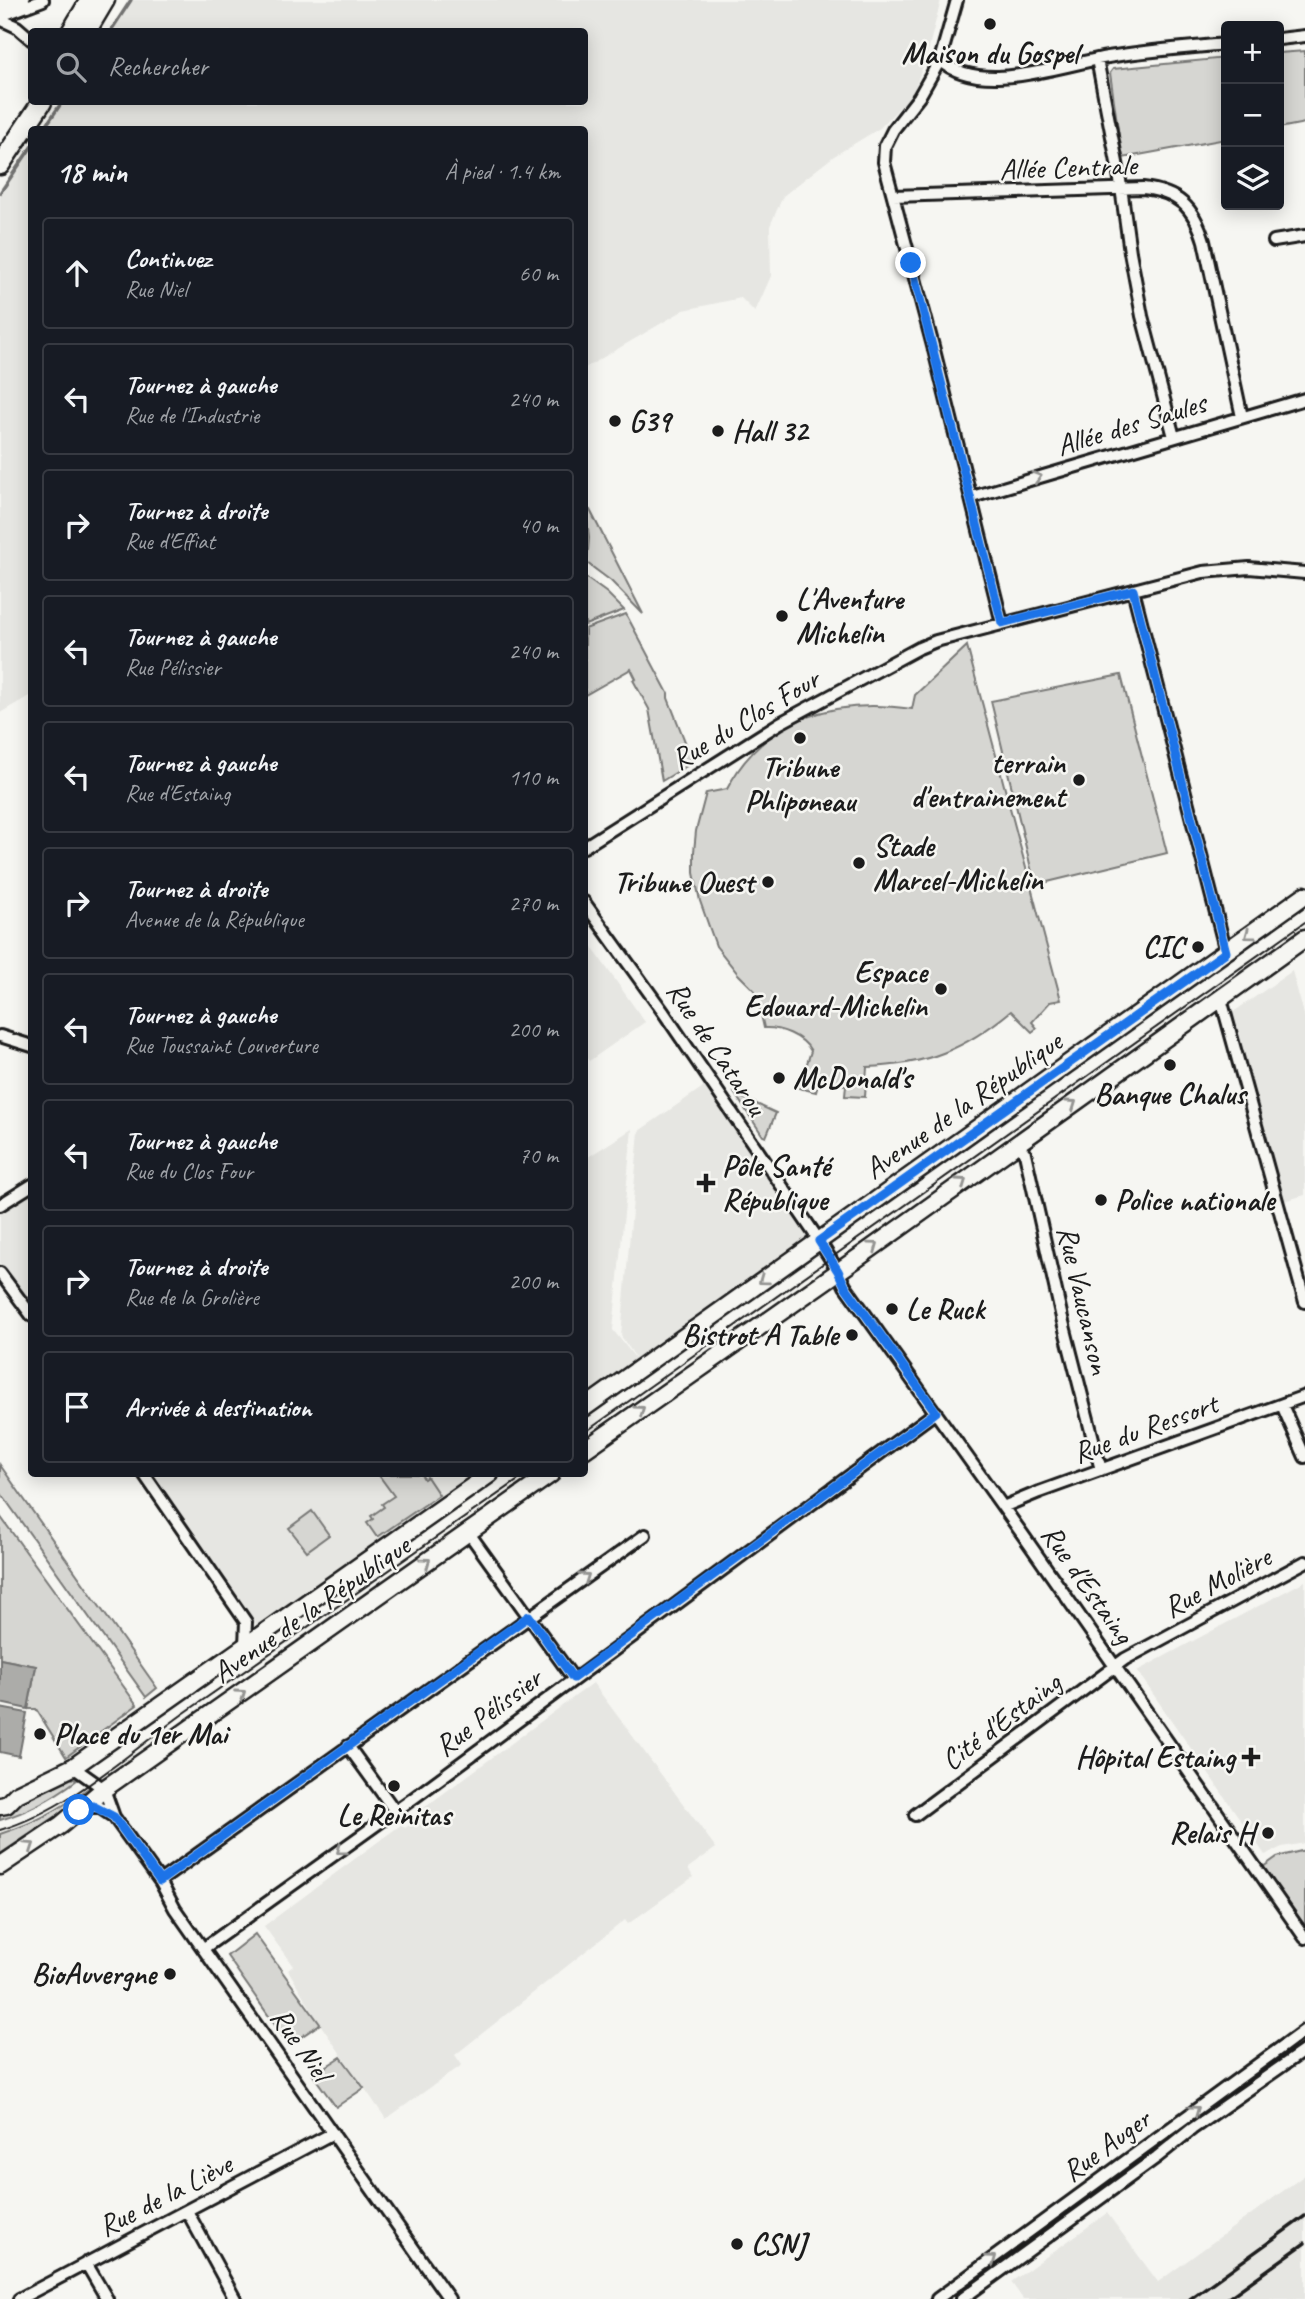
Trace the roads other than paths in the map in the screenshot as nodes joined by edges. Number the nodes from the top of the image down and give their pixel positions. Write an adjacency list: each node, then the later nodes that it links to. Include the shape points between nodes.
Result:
1 (20, 0): 6 (main road)
2 (43, 0): 7 (street)
3 (90, 0): 8 (main road)
4 (106, 0): 9 (main road)
5 (957, 0): 15 (street)
6 (0, 7)
7 (0, 18): 11 (street)
8 (73, 28)
9 (88, 28)
10 (1305, 36): 12 (street)
11 (28, 37)
12 (1284, 38)
13 (1221, 44): 14 (street)
14 (1097, 59): 15 (street, via 1032,75 984,76 951,69); 20 (street)
15 (940, 60): 21 (street, via 884,146)
16 (28, 103): 18 (main road)
17 (40, 105): 19 (main road)
18 (0, 144)
19 (0, 165)
20 (1121, 189): 21 (street, Allée Centrale); 25 (street, Allée Centrale, via 1160,190 1177,198 1199,225); 26 (street, via 1142,316)
21 (893, 196): 27 (street)
22 (1305, 236): 23 (street)
23 (1274, 241)
24 (1305, 399): 25 (street, Allée des Saules)
25 (1242, 417): 26 (street, Allée des Saules)
26 (1174, 437): 27 (street, Allée des Saules, one-way to 26)
27 (971, 497): 30 (street)
28 (1305, 573): 29 (street, Rue du Clos Four, via 1249,568 1203,572)
29 (1133, 590): 30 (street, Rue du Clos Four); 35 (street)
30 (1002, 623): 31 (street, Rue du Clos Four, via 936,641 864,677 780,723)
31 (588, 844)
32 (1305, 895): 35 (main road, Avenue de la République, one-way to 35)
33 (588, 908): 42 (street, Rue de Catarou)
34 (1305, 938): 36 (main road, Avenue de la République)
35 (1226, 952): 42 (main road, Avenue de la République)
36 (1221, 999): 39 (main road, Avenue de la République, one-way to 36); 45 (street)
37 (0, 1035): 38 (street)
38 (28, 1045)
39 (1017, 1144): 43 (main road, Avenue de la République, one-way to 39); 53 (street, Rue Vaucanson, via 1025,1153)
40 (28, 1188): 41 (street)
41 (0, 1205)
42 (819, 1241): 43 (street, Rue de Catarou); 48 (main road, Avenue de la République, one-way to 48)
43 (834, 1264): 50 (street, Rue d'Estaing); 51 (main road, Avenue de la République, one-way to 43)
44 (0, 1273): 46 (street)
45 (1305, 1302)
46 (28, 1311)
47 (1305, 1396): 49 (street, Rue du Ressort)
48 (588, 1405)
49 (1282, 1405): 52 (street); 53 (street, Rue du Ressort)
50 (936, 1412): 57 (street, Rue d'Estaing); 66 (street, Rue Pélissier)
51 (588, 1447)
52 (1305, 1457)
53 (1101, 1470): 57 (street, Rue du Ressort)
54 (146, 1477): 62 (street)
55 (487, 1477): 63 (main road, Avenue de la République)
56 (547, 1477): 58 (main road, Avenue de la République)
57 (1003, 1507): 65 (street, Rue d'Estaing)
58 (468, 1532): 61 (street); 69 (main road, Avenue de la République, one-way to 58)
59 (645, 1535): 61 (street, one-way to 59)
60 (1305, 1562): 65 (street, Rue Molière)
61 (529, 1616): 66 (street); 67 (street)
62 (246, 1622): 63 (street); 64 (street)
63 (272, 1627): 64 (main road, Avenue de la République)
64 (245, 1645): 68 (main road, Avenue de la République)
65 (1115, 1667): 75 (street, Cité d'Estaing); 79 (street, Rue d'Estaing)
66 (573, 1678): 74 (street, Rue Pélissier)
67 (348, 1746): 74 (street); 78 (street)
68 (73, 1767): 69 (street); 70 (main road, Avenue de la République)
69 (104, 1789): 73 (main road, Avenue de la République); 76 (street, Rue Niel)
70 (17, 1794): 71 (main road, Avenue de la République); 72 (main road, Avenue de la République)
71 (0, 1796)
72 (0, 1806)
73 (83, 1807): 76 (street, via 99,1807); 77 (main road, Avenue de la République, one-way to 73)
74 (395, 1811): 80 (street, Rue Pélissier, one-way to 80)
75 (915, 1815)
76 (114, 1817): 78 (street, Rue Niel)
77 (0, 1866)
78 (160, 1881): 80 (street, Rue Niel)
79 (1305, 1938)
80 (204, 1948): 83 (street, Rue Niel)
81 (1305, 2030): 90 (street, Rue Auger, one-way to 81)
82 (1305, 2049): 91 (street)
83 (333, 2133): 84 (street, Rue de la Liève); 89 (street, Rue Niel)
84 (187, 2211): 85 (street, Rue de la Liève); 88 (street)
85 (86, 2263): 86 (street, Rue de la Liève); 87 (street)
86 (19, 2299)
87 (107, 2299)
88 (235, 2299)
89 (449, 2299)
90 (937, 2299)
91 (962, 2299)

